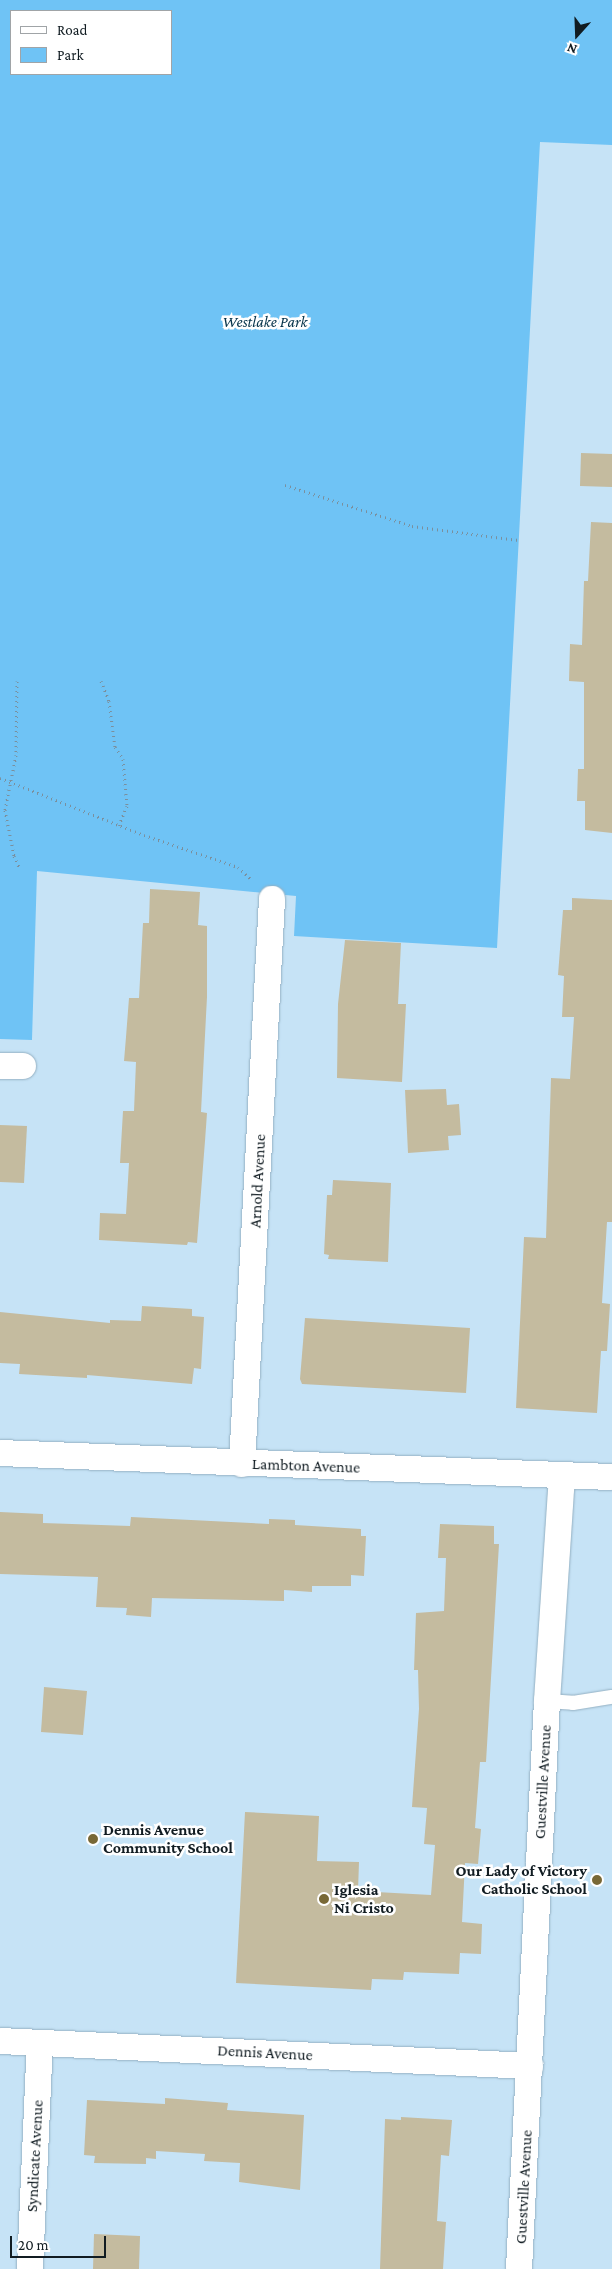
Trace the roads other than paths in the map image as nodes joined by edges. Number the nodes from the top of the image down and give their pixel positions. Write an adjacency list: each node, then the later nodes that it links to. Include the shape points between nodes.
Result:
1 (272, 899): 3 (street, Arnold Avenue)
2 (0, 1453): 3 (street, Lambton Avenue)
3 (242, 1464): 4 (street, Lambton Avenue)
4 (562, 1476): 5 (street, Lambton Avenue); 7 (street, Guestville Avenue)
5 (612, 1477)
6 (612, 1697): 7 (lane, via 573,1703)
7 (547, 1701): 10 (street, Guestville Avenue)
8 (0, 2041): 9 (street, Dennis Avenue)
9 (40, 2043): 10 (street, Dennis Avenue); 11 (street, Syndicate Avenue)
10 (530, 2066): 12 (street, Guestville Avenue)
11 (30, 2269)
12 (519, 2269)

